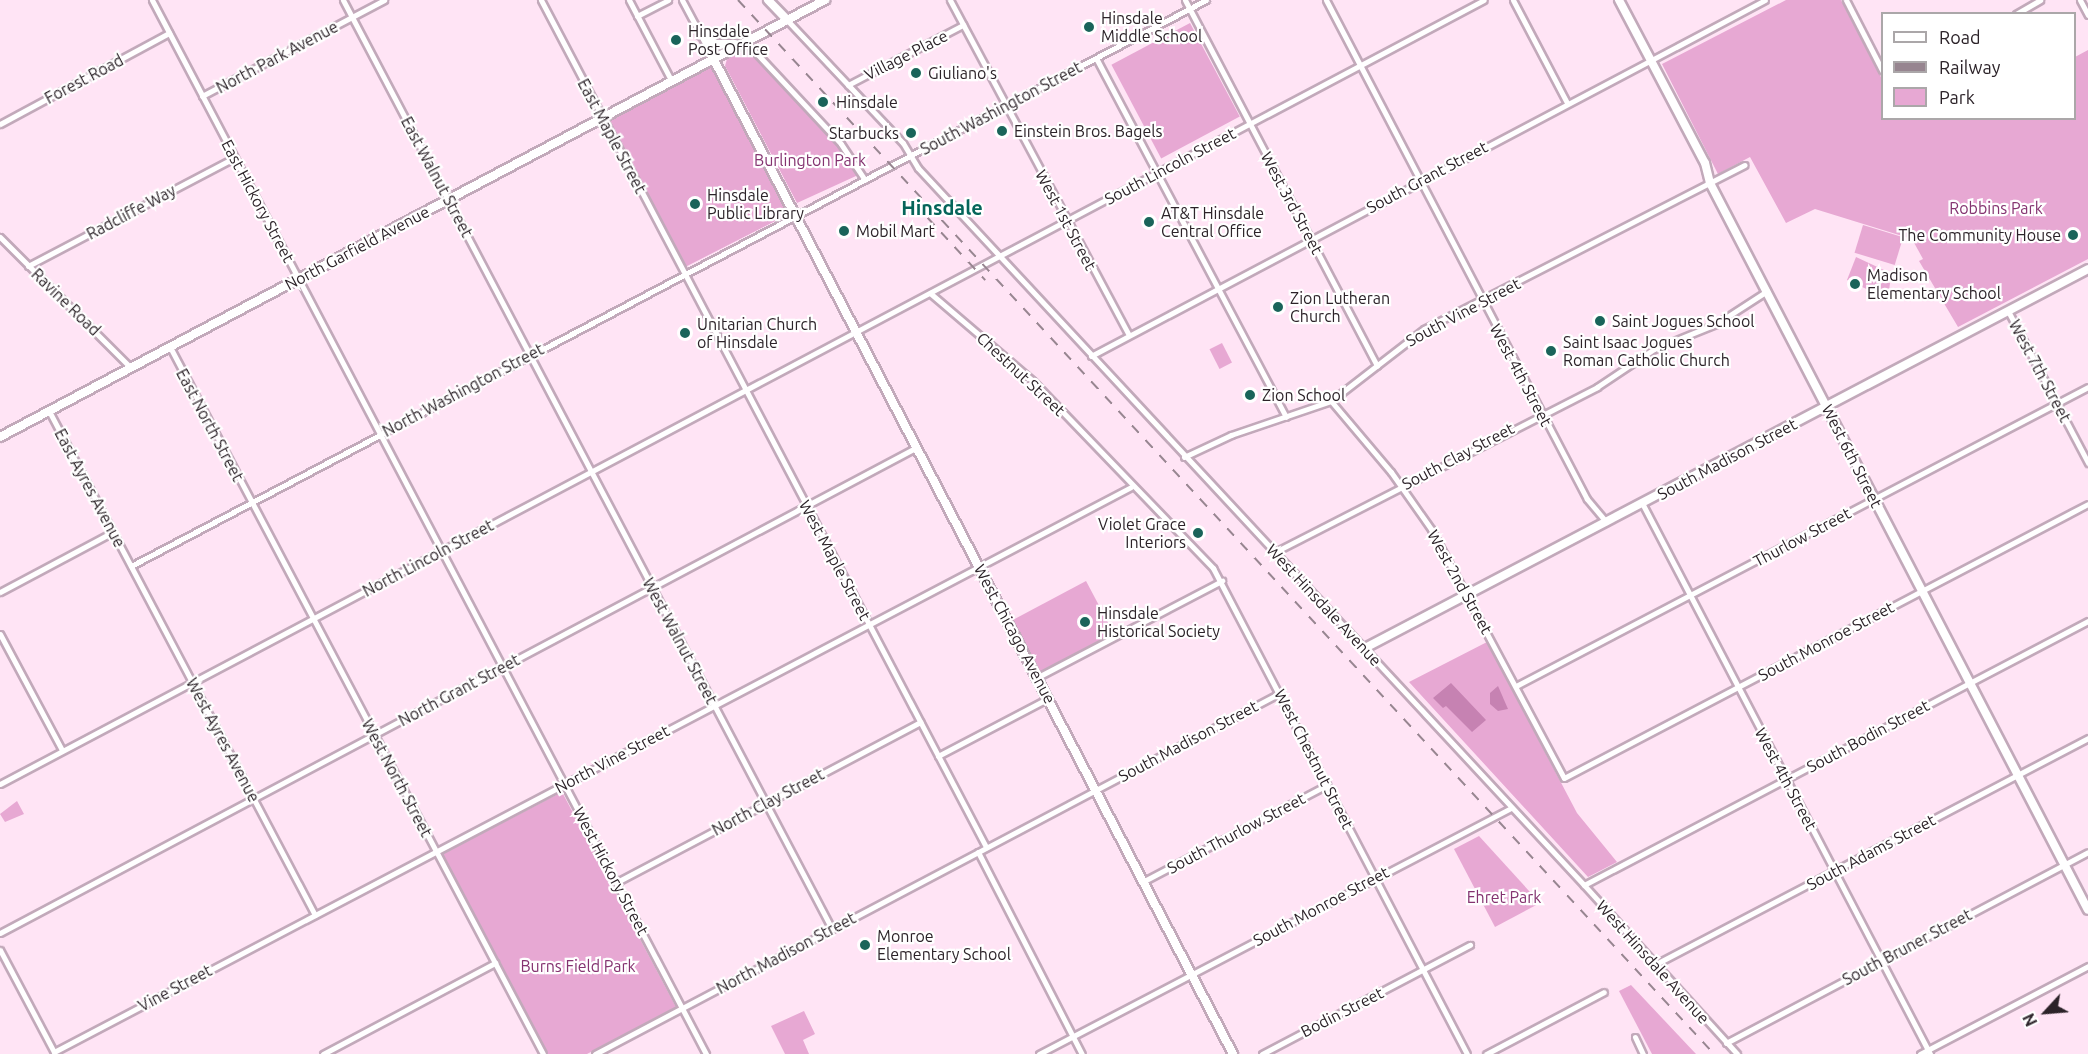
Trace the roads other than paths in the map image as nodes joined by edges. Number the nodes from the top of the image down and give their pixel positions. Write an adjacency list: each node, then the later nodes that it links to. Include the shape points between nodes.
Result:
1 (152, 0): 28 (street, East Hickory Street)
2 (344, 0): 25 (street, East Walnut Street)
3 (384, 0): 25 (street, North Park Avenue)
4 (541, 0): 41 (street, East Maple Street)
5 (629, 0): 24 (street)
6 (668, 0): 24 (street)
7 (682, 0): 29 (street)
8 (768, 0): 26 (main road)
9 (825, 0): 26 (main road, North Garfield Avenue)
10 (950, 0): 27 (street, West 1st Street)
11 (1185, 0): 21 (street, West 3rd Street)
12 (1206, 0): 21 (street, South Washington Street)
13 (1326, 0): 34 (street, West 4th Street)
14 (1484, 0): 34 (street, South Lincoln Street)
15 (1513, 0): 39 (street)
16 (1619, 0): 33 (main road, West 6th Street)
17 (1765, 0): 33 (street, South Grant Street)
18 (1846, 0): 35 (street)
19 (2040, 0): 22 (street)
20 (2080, 0): 23 (street)
21 (1190, 9): 32 (street, South Washington Street); 42 (street, West 3rd Street)
22 (2019, 12)
23 (2088, 15)
24 (637, 16): 36 (street)
25 (352, 17): 38 (street, North Park Avenue); 51 (street, East Walnut Street)
26 (787, 20): 30 (main road, North Garfield Avenue); 37 (street, West Hinsdale Avenue)
27 (963, 26): 37 (street, Village Place); 40 (street, West 1st Street)
28 (169, 33): 38 (street, East Hickory Street); 43 (street, Forest Road)
29 (700, 34): 30 (main road, via 720,45); 31 (street)
30 (746, 42): 31 (main road, North Garfield Avenue); 48 (street, via 841,144)
31 (713, 58): 36 (main road, North Garfield Avenue); 52 (main road, West Chicago Avenue)
32 (1096, 58): 40 (street, South Washington Street); 47 (street)
33 (1651, 59): 39 (street, South Grant Street); 50 (main road, West 6th Street, via 1705,163)
34 (1360, 65): 42 (street, South Lincoln Street); 49 (street, West 4th Street)
35 (1881, 68)
36 (671, 80): 41 (main road, North Garfield Avenue)
37 (848, 85): 44 (street, West Hinsdale Avenue)
38 (202, 96): 45 (street, East Hickory Street)
39 (1567, 103): 49 (street, South Grant Street)
40 (1006, 106): 44 (street, South Washington Street); 53 (street, West 1st Street)
41 (603, 118): 51 (main road, North Garfield Avenue); 59 (street, East Maple Street)
42 (1250, 123): 47 (street, South Lincoln Street); 55 (street, West 3rd Street)
43 (0, 124)
44 (910, 156): 48 (street, South Washington Street); 56 (street, West Hinsdale Avenue)
45 (234, 158): 57 (street, Radcliffe Way); 60 (street, East Hickory Street)
46 (1744, 165): 50 (street, South Vine Street)
47 (1156, 174): 53 (street, South Lincoln Street); 61 (street)
48 (865, 180): 52 (street, South Washington Street)
49 (1420, 180): 55 (street, South Grant Street); 64 (street, West 4th Street)
50 (1710, 183): 62 (main road, West 6th Street); 64 (street, South Vine Street)
51 (448, 200): 60 (main road, North Garfield Avenue); 69 (street, East Walnut Street)
52 (795, 216): 59 (street, North Washington Street); 66 (main road, West Chicago Avenue)
53 (1066, 220): 56 (street, South Lincoln Street); 67 (street, West 1st Street)
54 (0, 237): 57 (street, Ravine Road)
55 (1310, 238): 61 (street, South Grant Street); 71 (street, West 3rd Street)
56 (999, 256): 63 (street, South Lincoln Street); 70 (street, West Hinsdale Avenue)
57 (28, 266): 72 (street, Ravine Road)
58 (2088, 269): 65 (main road, South Madison Street)
59 (684, 272): 69 (street, North Washington Street); 74 (street, West Maple Street)
60 (299, 279): 68 (main road, North Garfield Avenue); 81 (street, East Hickory Street)
61 (1217, 288): 67 (street, South Grant Street); 80 (street)
62 (1767, 291): 77 (main road, West 6th Street); 79 (street, South Clay Street, via 1716,324 1654,350 1598,387)
63 (930, 293): 66 (street, South Lincoln Street); 88 (street, Chestnut Street, via 1033,381)
64 (1482, 300): 71 (street, South Vine Street, via 1424,328); 79 (street, West 4th Street)
65 (2008, 311): 76 (street, West 7th Street); 77 (main road, South Madison Street)
66 (856, 332): 74 (street, North Lincoln Street); 83 (main road, West Chicago Avenue)
67 (1128, 334): 70 (street, South Grant Street)
68 (170, 347): 72 (main road, North Garfield Avenue); 90 (street, East North Street)
69 (530, 354): 81 (street, North Washington Street); 86 (street, West Walnut Street)
70 (1091, 356): 84 (street, West Hinsdale Avenue)
71 (1377, 366): 75 (street, South Vine Street)
72 (131, 368): 78 (main road, North Garfield Avenue)
73 (2088, 387): 76 (street, Thurlow Street)
74 (746, 390): 86 (street, North Lincoln Street); 93 (street, West Maple Street)
75 (1331, 401): 80 (street, South Vine Street); 87 (street, West 2nd Street)
76 (2056, 403): 85 (street, West 7th Street); 89 (street, Thurlow Street)
77 (1827, 406): 89 (main road, West 6th Street); 91 (main road, South Madison Street)
78 (49, 411): 82 (main road, North Garfield Avenue); 95 (street, East Ayres Avenue)
79 (1541, 412): 87 (street, South Clay Street); 94 (street, West 4th Street, via 1587,499)
80 (1286, 417): 84 (street, South Vine Street, via 1231,435)
81 (380, 434): 90 (street, North Washington Street); 96 (street, West Hickory Street)
82 (0, 437)
83 (917, 447): 93 (street, North Grant Street); 99 (main road, West Chicago Avenue)
84 (1184, 457): 97 (street, West Hinsdale Avenue)
85 (2088, 464)
86 (592, 472): 96 (street, North Lincoln Street); 101 (street, West Walnut Street)
87 (1401, 486): 97 (street, South Clay Street); 104 (street, West 2nd Street)
88 (1131, 487): 99 (street); 100 (street, West Chestnut Street)
89 (1873, 499): 102 (main road, West 6th Street); 105 (street, Thurlow Street)
90 (251, 502): 98 (street, North Washington Street); 106 (street, West North Street)
91 (1642, 503): 94 (main road, South Madison Street); 105 (street, West 4th Street)
92 (2088, 504): 102 (street, South Monroe Street)
93 (806, 505): 101 (street, North Grant Street); 108 (street, West Maple Street)
94 (1606, 522): 104 (main road, South Madison Street)
95 (113, 532): 98 (street, East Ayres Avenue); 103 (street)
96 (442, 551): 106 (street, North Lincoln Street); 111 (street, West Hickory Street)
97 (1275, 552): 110 (street, West Hinsdale Avenue)
98 (131, 566): 113 (street, West Ayres Avenue)
99 (979, 566): 108 (street, North Vine Street); 112 (main road, West Chicago Avenue)
100 (1222, 581): 112 (street); 117 (street, West Chestnut Street)
101 (652, 586): 111 (street, North Grant Street); 119 (street, West Walnut Street)
102 (1921, 591): 114 (main road, West 6th Street); 116 (street, South Monroe Street)
103 (0, 592)
104 (1467, 595): 110 (main road, South Madison Street); 115 (street, West 2nd Street)
105 (1690, 595): 115 (street, Thurlow Street); 116 (street, West 4th Street)
106 (313, 619): 113 (street, North Lincoln Street); 121 (street, West North Street)
107 (2088, 621): 114 (street, South Bodin Street)
108 (869, 624): 119 (street, North Vine Street); 120 (street, West Maple Street)
109 (0, 634): 123 (street)
110 (1365, 648): 134 (street, West Hinsdale Avenue)
111 (504, 667): 121 (street, North Grant Street); 128 (street, West Hickory Street)
112 (1038, 677): 118 (main road, West Chicago Avenue)
113 (192, 682): 123 (street, North Lincoln Street); 132 (street, West Ayres Avenue)
114 (1969, 683): 125 (main road, West 6th Street); 127 (street, South Bodin Street)
115 (1516, 686): 126 (street, West 2nd Street)
116 (1738, 687): 126 (street, South Monroe Street); 127 (street, West 4th Street)
117 (1280, 693): 130 (street, West Chestnut Street); 131 (street, South Madison Street)
118 (1049, 698): 124 (street); 131 (main road, West Chicago Avenue)
119 (714, 705): 128 (street, North Vine Street); 133 (street, West Walnut Street)
120 (920, 722): 124 (street, West Maple Street); 133 (street, North Clay Street)
121 (375, 735): 132 (street, North Grant Street); 136 (street, West North Street)
122 (2088, 738): 125 (street, South Adams Street)
123 (62, 750): 129 (street, North Lincoln Street)
124 (938, 756): 135 (street, West Maple Street)
125 (2018, 775): 139 (main road, West 6th Street); 140 (street, South Adams Street)
126 (1564, 778)
127 (1786, 779): 140 (street, West 4th Street); 144 (street, South Bodin Street)
128 (565, 783): 136 (street, North Vine Street); 143 (street, West Hickory Street)
129 (0, 784)
130 (1327, 786): 141 (street, West Chestnut Street); 142 (street, South Thurlow Street)
131 (1096, 789): 135 (street); 142 (main road, West Chicago Avenue)
132 (253, 799): 146 (street, West Ayres Avenue); 148 (street, North Grant Street)
133 (766, 803): 143 (street, North Clay Street); 147 (street, West Walnut Street)
134 (1511, 808): 141 (street, South Monroe Street); 144 (street, West Hinsdale Avenue)
135 (986, 848): 137 (street, North Madison Street)
136 (436, 851): 146 (street, North Vine Street); 153 (street, West North Street)
137 (978, 852): 147 (street, North Madison Street); 160 (street)
138 (2088, 852): 139 (street, South Bruner Street)
139 (2064, 864): 145 (main road, West 6th Street); 152 (street, South Bruner Street)
140 (1834, 871): 152 (street, West 4th Street); 154 (street, South Adams Street)
141 (1375, 878): 156 (street, West Chestnut Street); 157 (street, South Monroe Street)
142 (1144, 881): 157 (main road, West Chicago Avenue)
143 (617, 882): 159 (street, West Hickory Street)
144 (1584, 885): 154 (street, West Hinsdale Avenue)
145 (2088, 910)
146 (315, 915): 151 (street, North Vine Street)
147 (831, 927): 159 (street, North Madison Street)
148 (0, 933)
149 (1470, 945): 156 (street, Bodin Street)
150 (0, 950): 164 (street)
151 (244, 952): 164 (street, Vine Street)
152 (1881, 960): 162 (street, South Bruner Street); 163 (street, West 4th Street)
153 (495, 963): 165 (street); 166 (street, West North Street)
154 (1654, 965): 162 (street, West Hinsdale Avenue)
155 (2088, 966): 163 (street)
156 (1422, 970): 172 (street, Bodin Street); 173 (street, West Chestnut Street)
157 (1192, 974): 160 (street, South Monroe Street); 171 (main road, West Chicago Avenue)
158 (1604, 992): 174 (street)
159 (683, 1008): 167 (street, North Madison Street); 168 (street, West Hickory Street)
160 (1073, 1036): 169 (street, South Monroe Street); 170 (street)
161 (1635, 1037): 175 (street)
162 (1726, 1043): 176 (street, West Hinsdale Avenue)
163 (1929, 1052): 177 (street)
164 (52, 1053)
165 (323, 1054)
166 (543, 1054)
167 (595, 1054)
168 (706, 1054)
169 (1039, 1054)
170 (1082, 1054)
171 (1233, 1054)
172 (1262, 1054)
173 (1467, 1054)
174 (1486, 1054)
175 (1643, 1054)
176 (1737, 1054)
177 (1920, 1054)

